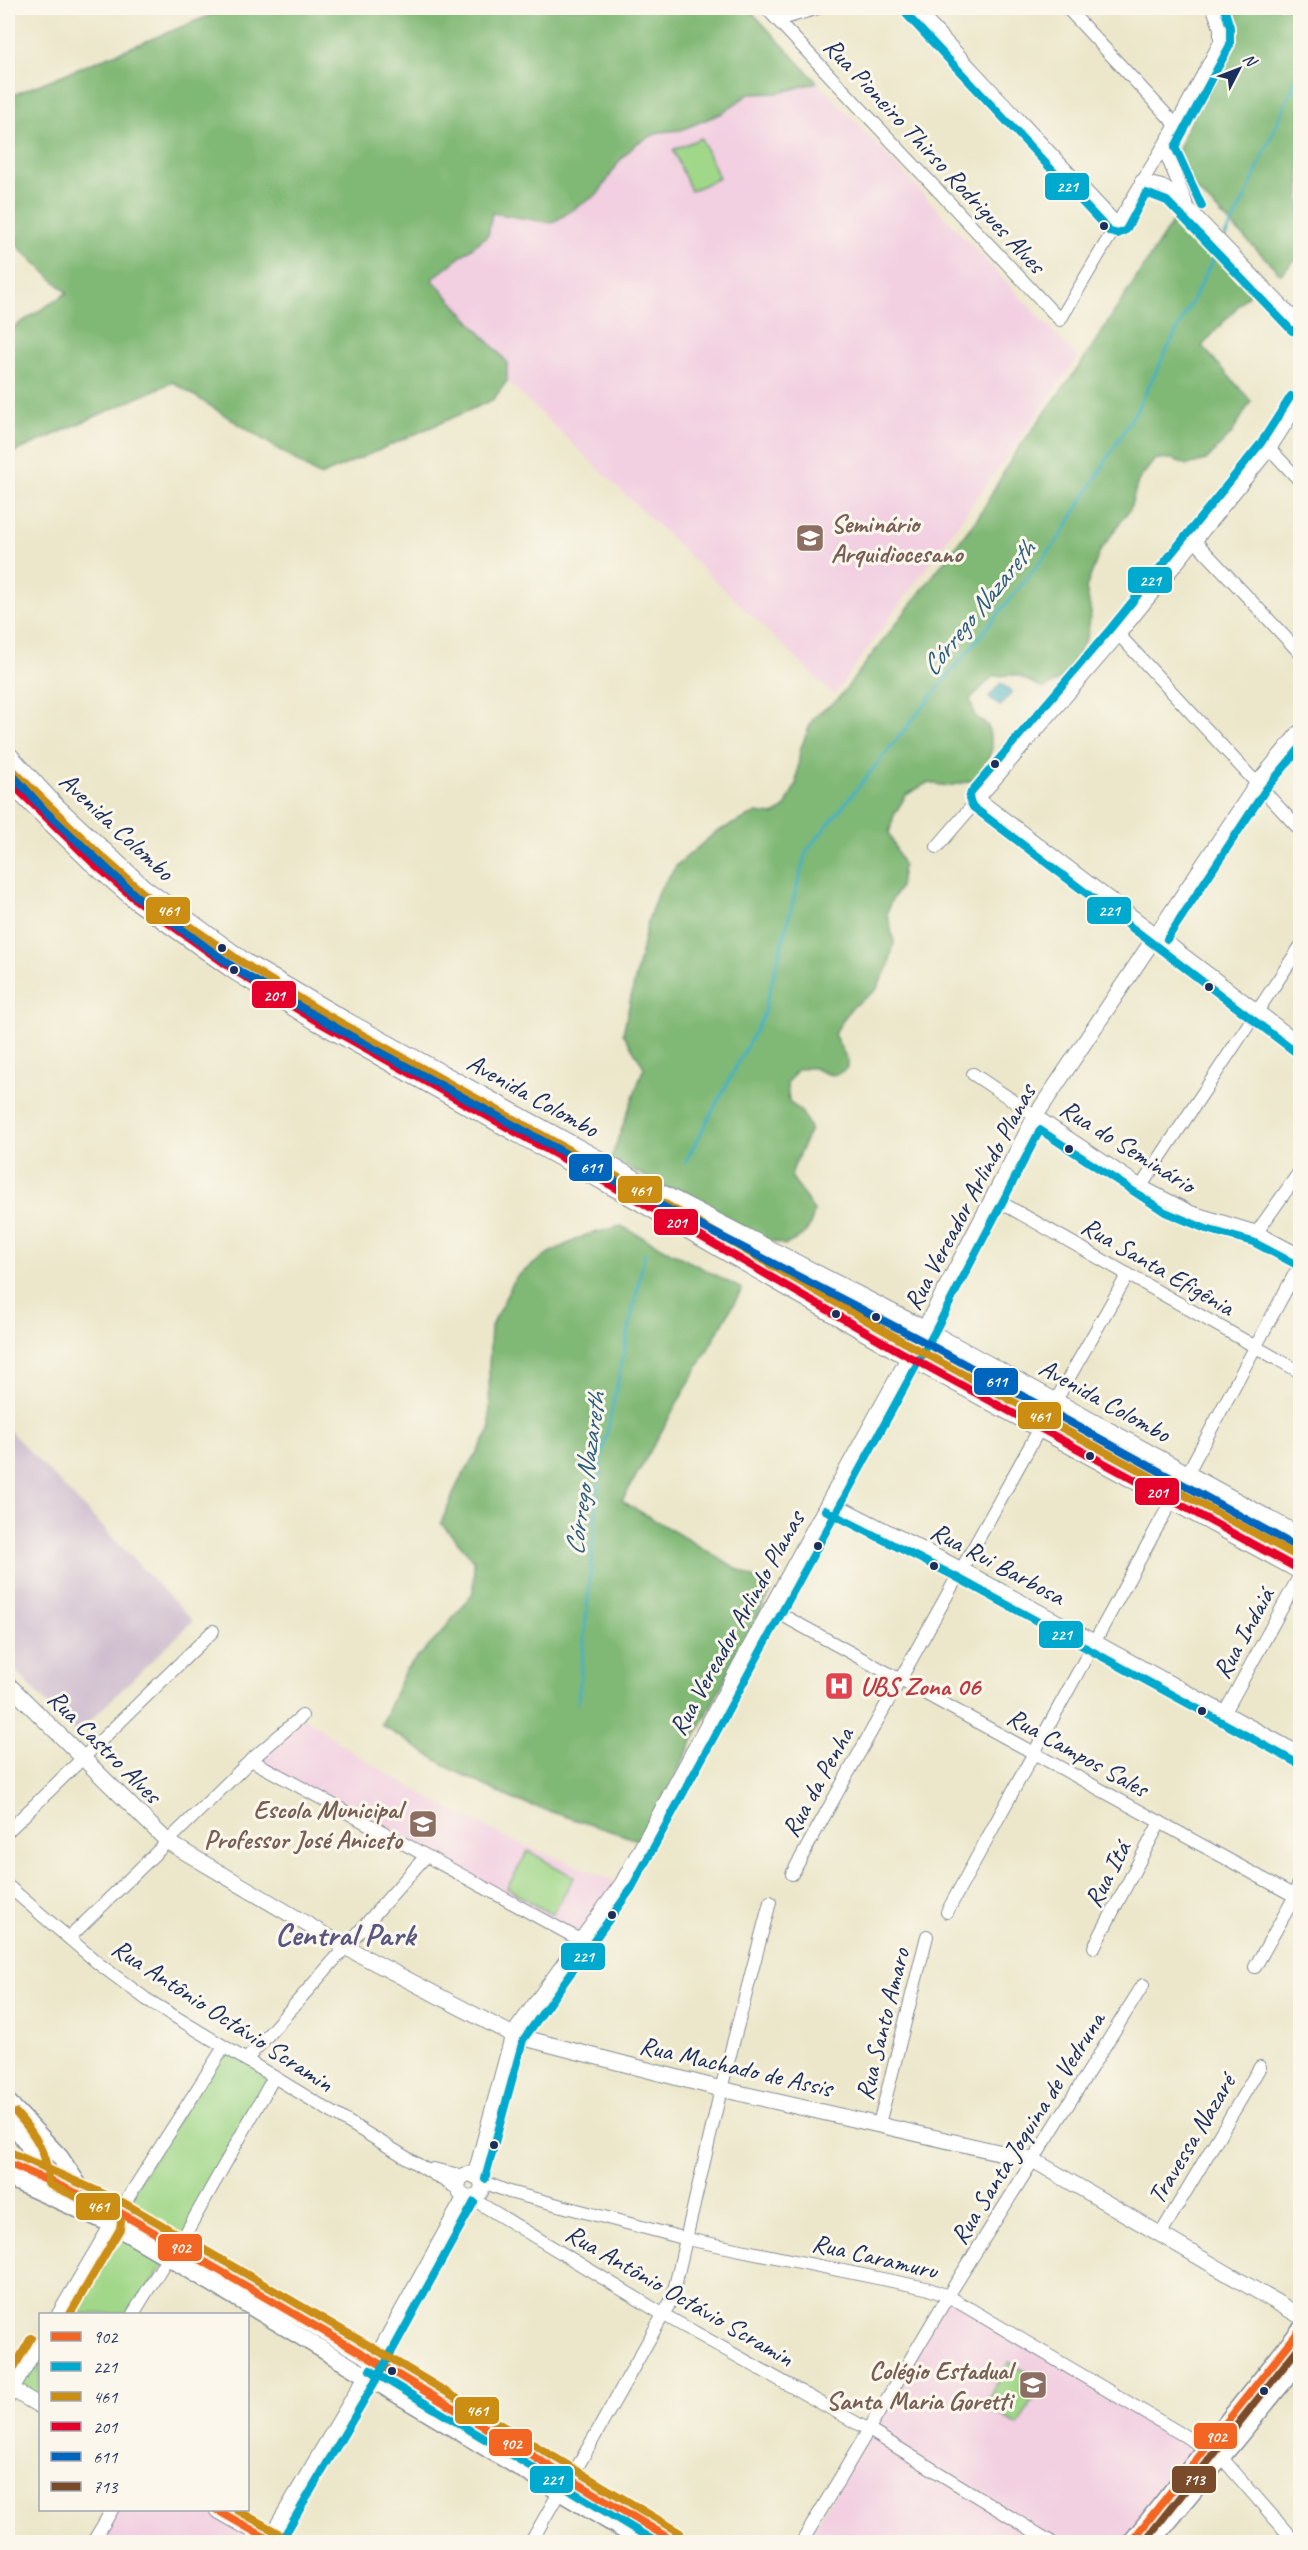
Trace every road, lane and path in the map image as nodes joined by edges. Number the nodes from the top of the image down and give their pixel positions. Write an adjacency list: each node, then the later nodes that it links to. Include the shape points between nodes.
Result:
1 (766, 8): 6 (street, Rua Pioneiro Thirso Rodrigues Alves)
2 (818, 8): 6 (street)
3 (915, 8): 11 (street)
4 (1067, 8): 7 (street)
5 (1213, 8): 7 (street, via 1220,42)
6 (778, 20): 11 (street, Rua Pioneiro Thirso Rodrigues Alves, via 1060,320)
7 (1176, 124): 8 (street)
8 (1163, 147): 9 (street); 10 (street)
9 (1142, 181): 10 (street, via 1162,186); 11 (street)
10 (1188, 206): 12 (street)
11 (1117, 224)
12 (1300, 324)
13 (1300, 402): 14 (street)
14 (1270, 449): 15 (street); 16 (street)
15 (1300, 481)
16 (1195, 541): 17 (street); 18 (street)
17 (1119, 635): 22 (street); 23 (street)
18 (1300, 653)
19 (1300, 732): 22 (street, Rua Vereador Arlindo Planas)
20 (8, 755): 39 (main road, Avenida Colombo, via 53,804 143,888 248,964 650,1188)
21 (8, 780): 41 (main road, Avenida Colombo, via 122,888 234,970 338,1034)
22 (1258, 783): 24 (street); 26 (street, Rua Vereador Arlindo Planas)
23 (979, 799): 25 (street); 26 (street)
24 (1300, 830)
25 (937, 847)
26 (1158, 933): 28 (street); 31 (street, Rua Vereador Arlindo Planas)
27 (1300, 947): 28 (street)
28 (1260, 1011): 29 (street); 33 (street)
29 (1300, 1043)
30 (973, 1074): 31 (street, Rua do Seminário)
31 (1036, 1116): 33 (street, Rua do Seminário); 34 (street, Rua Vereador Arlindo Planas)
32 (1300, 1171): 35 (street)
33 (1141, 1186): 35 (street, Rua do Seminário, via 1191,1212)
34 (993, 1198): 38 (street, Rua Santa Efigênia); 39 (street, Rua Vereador Arlindo Planas)
35 (1257, 1232): 36 (street, Rua do Seminário)
36 (1300, 1255)
37 (1300, 1264): 40 (street)
38 (1128, 1274): 40 (street, Rua Santa Efigênia); 43 (street)
39 (924, 1330): 41 (street, Rua Vereador Arlindo Planas); 43 (main road, Avenida Colombo)
40 (1254, 1347): 42 (street, Rua Santa Efigênia); 47 (street)
41 (910, 1356): 44 (main road, Avenida Colombo); 49 (street, Rua Vereador Arlindo Planas)
42 (1300, 1371)
43 (1055, 1402): 45 (main road, Avenida Colombo)
44 (1040, 1428): 46 (main road, Avenida Colombo); 51 (street, Rua da Penha)
45 (1120, 1437): 46 (main road); 47 (main road, Avenida Colombo)
46 (1105, 1463): 48 (main road, Avenida Colombo)
47 (1186, 1474): 50 (main road, Avenida Colombo)
48 (1172, 1500): 52 (main road, Avenida Colombo); 55 (street)
49 (830, 1501): 51 (street, Rua Rui Barbosa); 53 (street, Rua Vereador Arlindo Planas)
50 (1300, 1537)
51 (962, 1568): 55 (street, Rua Rui Barbosa); 56 (street, Rua da Penha)
52 (1300, 1573): 58 (street, Rua Indaiá)
53 (771, 1609): 56 (street, Rua Campos Sales); 75 (street, Rua Vereador Arlindo Planas, via 622,1884)
54 (213, 1631): 62 (street)
55 (1095, 1640): 58 (street, Rua Rui Barbosa); 60 (street)
56 (899, 1679): 60 (street, Rua Campos Sales); 68 (street, Rua da Penha)
57 (8, 1684): 62 (street, Rua Castro Alves)
58 (1225, 1712): 61 (street, Rua Rui Barbosa)
59 (302, 1716): 63 (street)
60 (1034, 1753): 64 (street, Rua Campos Sales); 72 (street)
61 (1300, 1754)
62 (84, 1758): 65 (street); 66 (street, Rua Castro Alves)
63 (251, 1760): 66 (street); 67 (street)
64 (1160, 1822): 70 (street, Rua Campos Sales); 76 (street, Rua Itá)
65 (8, 1831)
66 (168, 1842): 74 (street); 77 (street, Rua Machado de Assis)
67 (425, 1857): 75 (street); 77 (street)
68 (792, 1874)
69 (8, 1886): 74 (street, Rua Antônio Octávio Scramin)
70 (1298, 1894): 78 (street)
71 (770, 1902): 85 (street)
72 (947, 1912)
73 (927, 1936): 88 (street, Rua Santo Amaro)
74 (69, 1938): 81 (street, Rua Antônio Octávio Scramin, via 146,1999)
75 (582, 1941): 80 (street, Rua Vereador Arlindo Planas)
76 (1094, 1947)
77 (347, 1948): 80 (street, Rua Machado de Assis); 82 (street)
78 (1255, 1967)
79 (1143, 1985): 89 (street, Rua Santa Joquina de Vedruna)
80 (513, 2035): 85 (street, Rua Machado de Assis); 93 (street)
81 (224, 2047): 82 (street, Rua Antônio Octávio Scramin); 95 (street)
82 (246, 2060): 84 (street, Rua Antônio Octávio Scramin)
83 (1260, 2067): 96 (street, Travessa Nazaré)
84 (274, 2077): 93 (street, Rua Antônio Octávio Scramin, via 424,2167); 98 (street)
85 (721, 2090): 88 (street, Rua Machado de Assis); 97 (street)
86 (8, 2102): 94 (main road, via 60,2157)
87 (8, 2120): 92 (main road, via 26,2139)
88 (879, 2124): 89 (street, Rua Machado de Assis)
89 (1033, 2160): 96 (street, Rua Machado de Assis); 99 (street, Rua Santa Joquina de Vedruna)
90 (8, 2163): 92 (main road)
91 (8, 2178): 92 (main road)
92 (38, 2184): 94 (main road); 95 (main road)
93 (469, 2186): 97 (street, Rua Caramuru, via 509,2192); 102 (street, Rua Antônio Octávio Scramin); 107 (street)
94 (86, 2196): 95 (main road)
95 (115, 2218): 98 (main road); 100 (street)
96 (1160, 2235): 103 (street, Rua Machado de Assis)
97 (687, 2239): 99 (street, Rua Caramuru, via 926,2288); 102 (street, via 672,2299)
98 (173, 2252): 101 (street); 107 (main road)
99 (948, 2296): 110 (street, Rua Santa Joquina de Vedruna); 111 (street, Rua Caramuru)
100 (59, 2313)
101 (134, 2313)
102 (664, 2315): 110 (street, Rua Antônio Octávio Scramin); 113 (street)
103 (1300, 2316)
104 (1300, 2330): 111 (main road)
105 (39, 2345): 108 (street)
106 (1300, 2362): 112 (main road)
107 (371, 2368): 113 (main road); 116 (street)
108 (9, 2392): 109 (street)
109 (39, 2406)
110 (868, 2430): 121 (street, Rua Santa Joquina de Vedruna); 122 (street, Rua Antônio Octávio Scramin)
111 (1207, 2448): 112 (street, Rua Caramuru); 123 (main road)
112 (1222, 2458): 124 (main road); 125 (street, Rua Caramuru)
113 (565, 2485): 118 (street); 119 (main road); 120 (main road)
114 (111, 2511): 117 (street)
115 (219, 2511): 116 (street)
116 (271, 2541)
117 (93, 2542)
118 (531, 2542)
119 (643, 2542)
120 (675, 2542)
121 (802, 2542)
122 (1051, 2542)
123 (1131, 2542)
124 (1152, 2542)
125 (1295, 2542)

